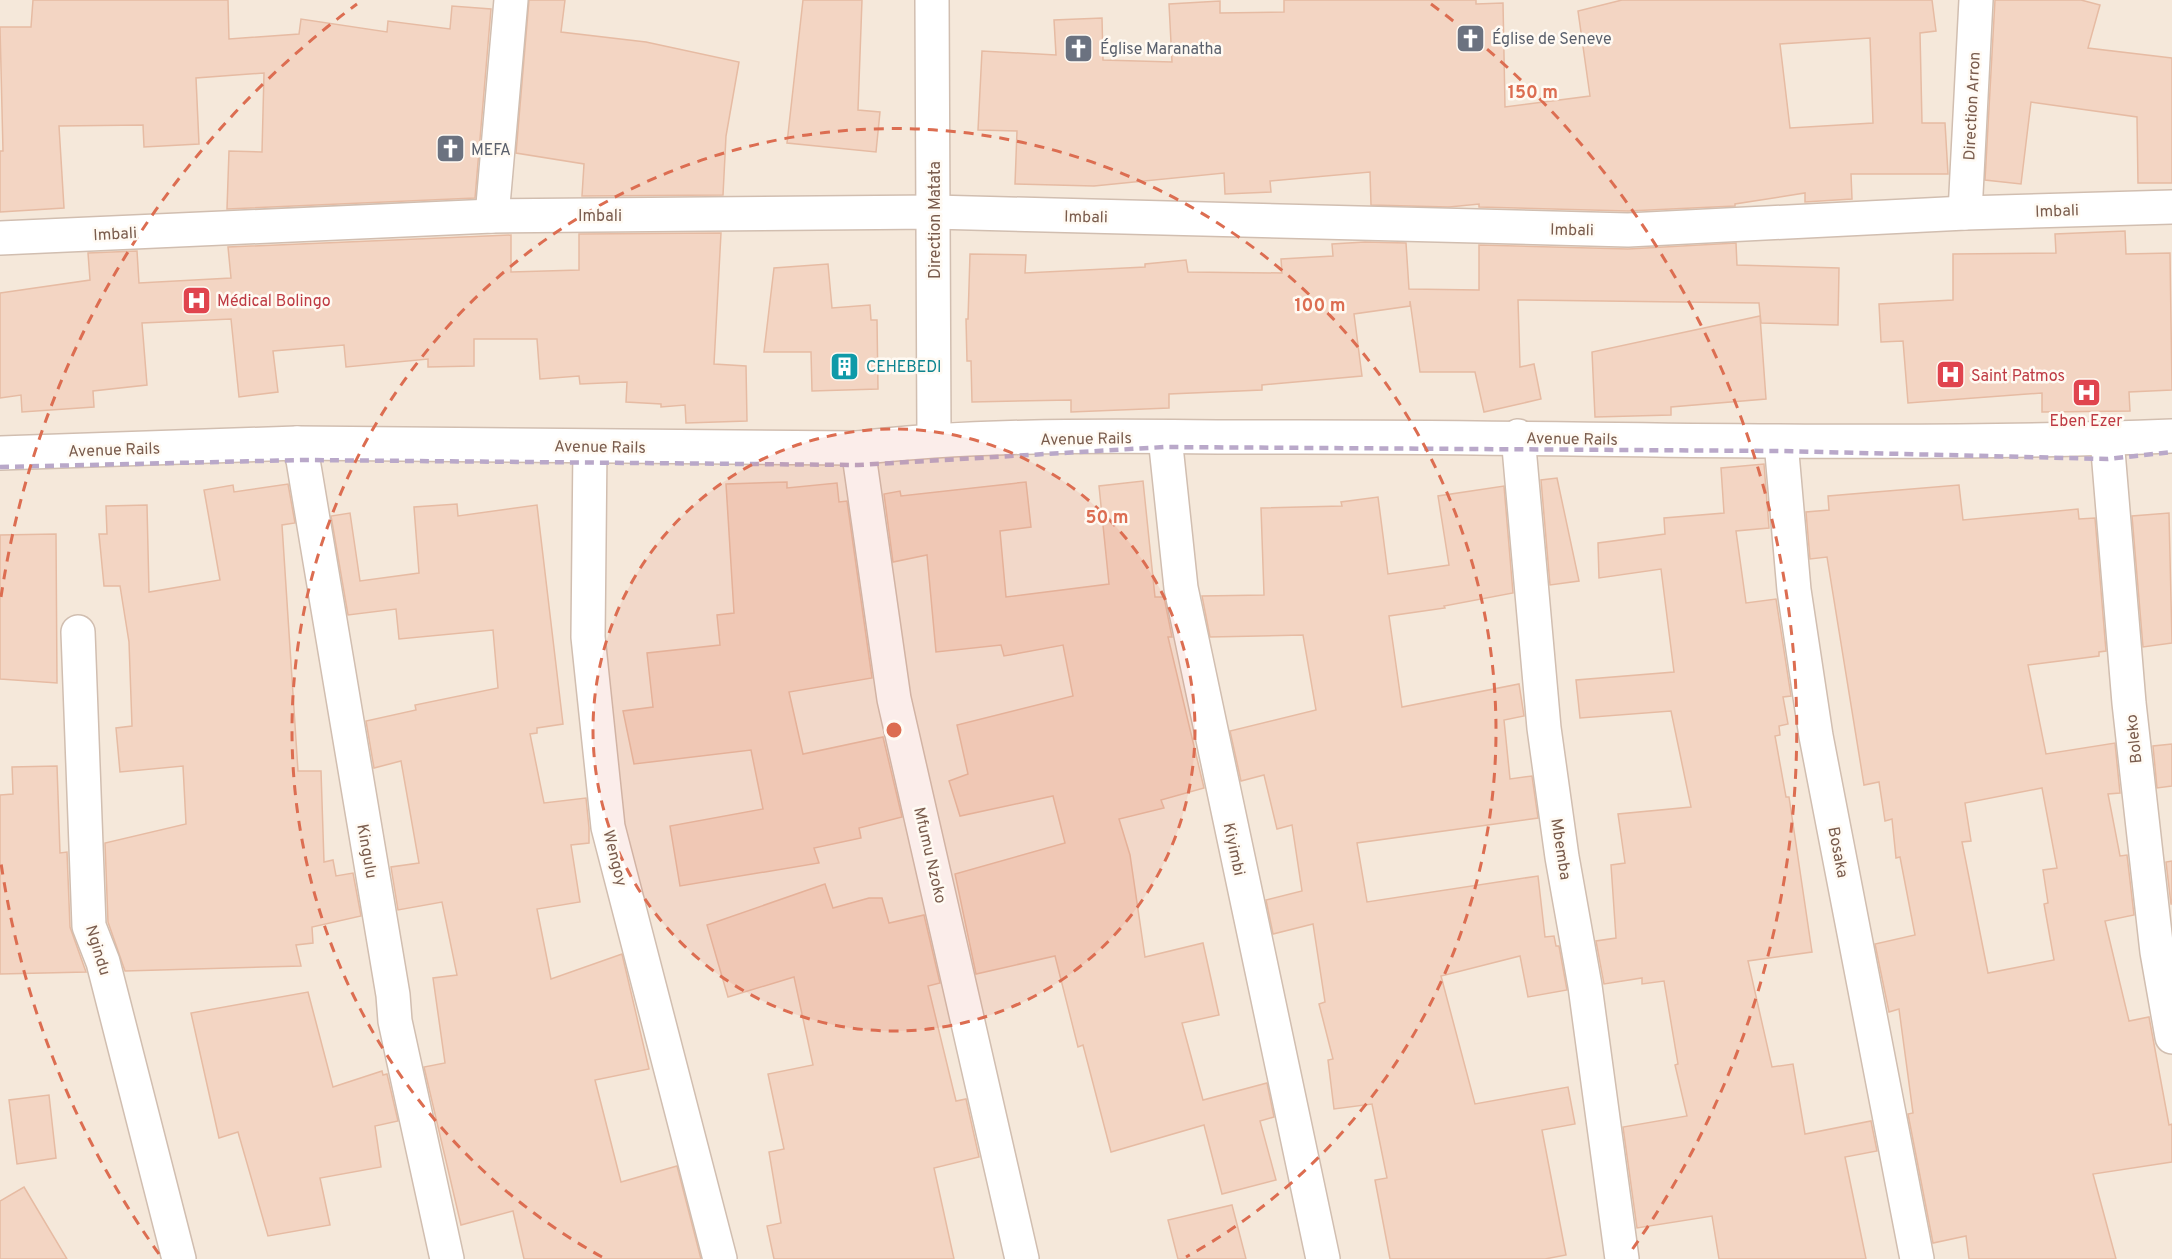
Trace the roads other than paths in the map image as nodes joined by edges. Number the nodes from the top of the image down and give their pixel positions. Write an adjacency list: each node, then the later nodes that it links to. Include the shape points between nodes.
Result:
1 (511, 0): 7 (street)
2 (932, 0): 5 (street, Direction Matata)
3 (1976, 0): 6 (street, Direction Arron)
4 (2172, 207): 6 (street, Imbali)
5 (934, 212): 6 (street, Imbali, via 1628,230); 7 (street, Imbali); 12 (street, Direction Matata)
6 (1965, 213)
7 (492, 216): 8 (street, Imbali)
8 (0, 238)
9 (1518, 436): 11 (street, Avenue Rails); 15 (street, Avenue Rails); 26 (street, Mbemba, via 1544,728 1585,986)
10 (2172, 436): 13 (street, Avenue Rails)
11 (1165, 437): 12 (street, Avenue Rails); 25 (street, Kiyimbi, via 1181,588)
12 (934, 439): 17 (street, Avenue Rails)
13 (2107, 439): 15 (street, Avenue Rails); 20 (street, Boleko, via 2128,703 2157,952)
14 (297, 442): 16 (street, Avenue Rails); 18 (street, Avenue Rails); 22 (street, Kingulu, via 395,1021)
15 (1781, 442): 27 (street, Bosaka, via 1794,590 1816,736)
16 (590, 447): 17 (street, Avenue Rails); 23 (street, Wengoy, via 588,637 608,827)
17 (858, 448): 24 (street, Mfumu Nzoko, via 894,699)
18 (0, 453)
19 (78, 632): 21 (street, Ngindu, via 89,926 103,962)
20 (2172, 1037)
21 (179, 1259)
22 (447, 1259)
23 (720, 1259)
24 (1022, 1259)
25 (1323, 1259)
26 (1622, 1259)
27 (1917, 1259)

